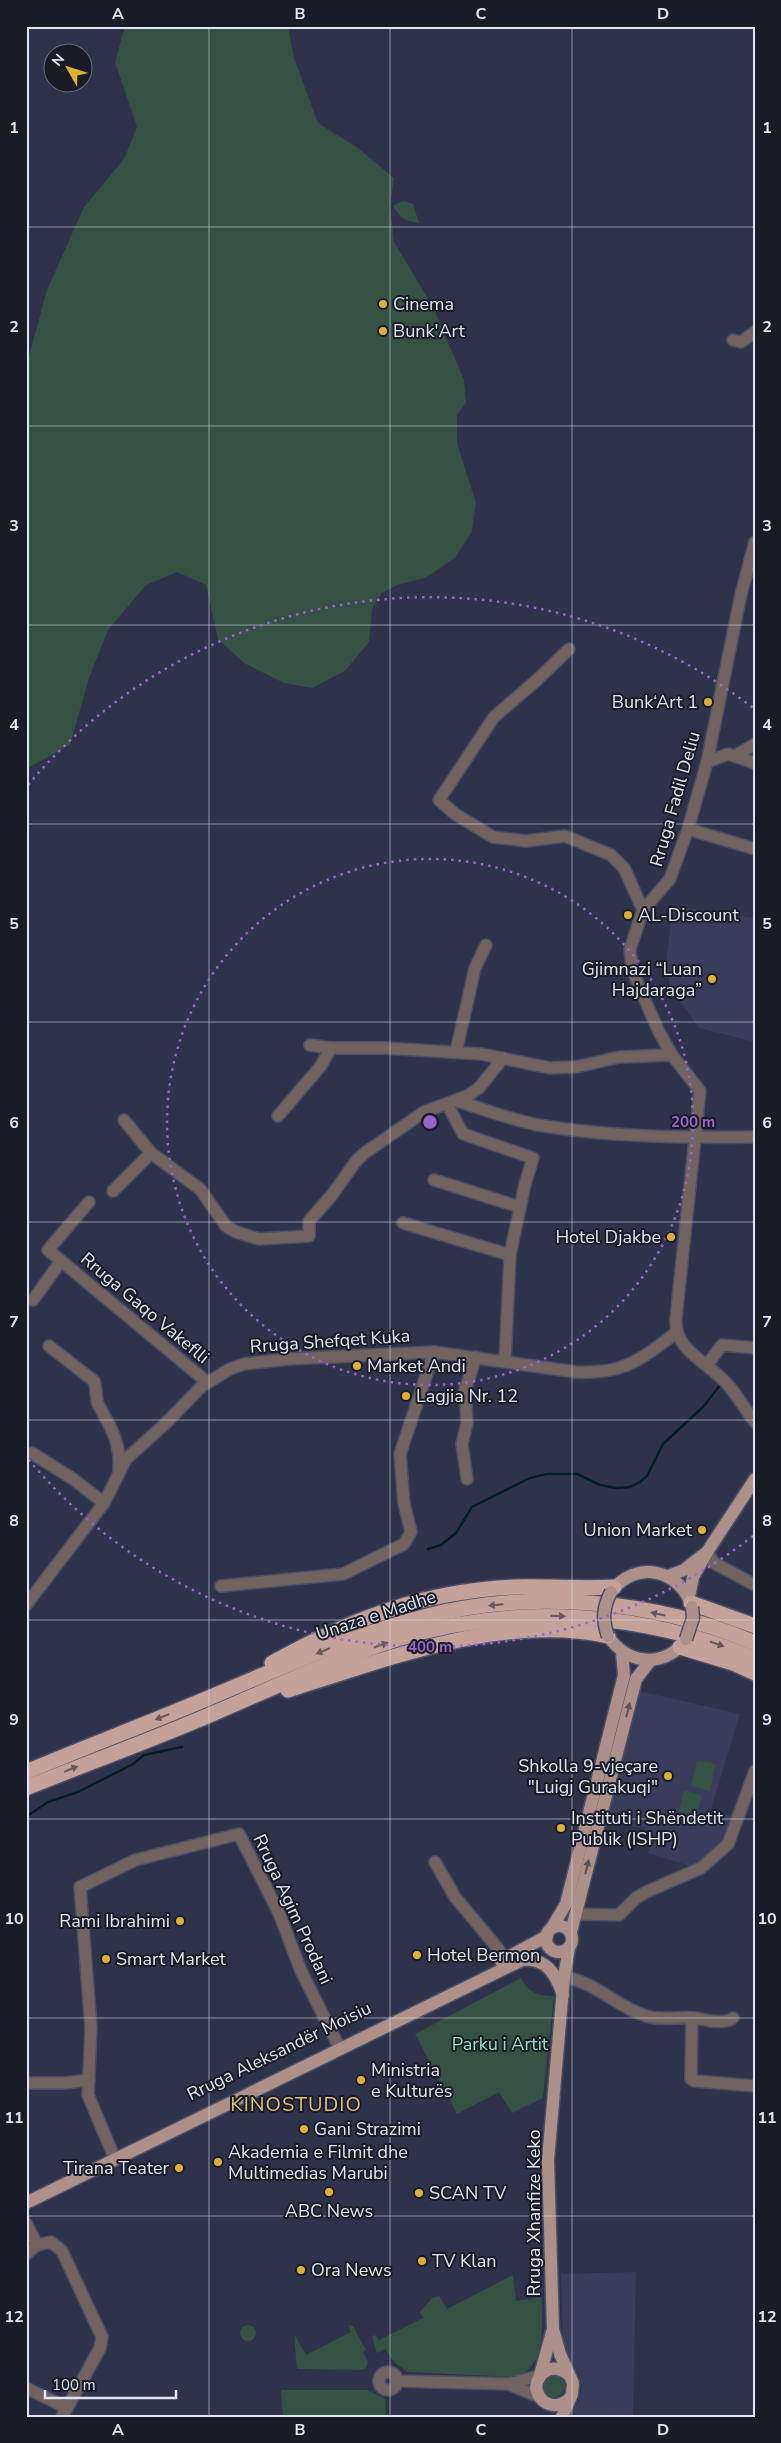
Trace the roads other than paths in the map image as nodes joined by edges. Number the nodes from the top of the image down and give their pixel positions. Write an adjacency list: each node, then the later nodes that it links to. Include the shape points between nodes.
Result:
1 (755, 332): 2 (street, via 741,342)
2 (732, 340)
3 (755, 542): 7 (street, Rruga Fadil Deliu)
4 (569, 648): 11 (street, via 494,716 439,800 454,814 493,837 526,841 565,836 611,855 624,868)
5 (755, 744): 6 (street)
6 (735, 756): 7 (street, via 723,755); 8 (street)
7 (706, 762): 9 (street, Rruga Fadil Deliu)
8 (755, 763)
9 (688, 829): 10 (street); 11 (street, Rruga Fadil Deliu, via 670,878)
10 (755, 849)
11 (643, 910): 16 (street, Rruga Fadil Deliu, via 631,941 630,958 637,982)
12 (486, 945): 15 (street, via 475,968)
13 (310, 1045): 14 (street)
14 (331, 1048): 15 (street); 19 (street, via 312,1077)
15 (456, 1052): 17 (street)
16 (672, 1055): 17 (street, via 618,1057 563,1068); 22 (street, Rruga Fadil Deliu, via 700,1091)
17 (503, 1058): 18 (street, via 478,1088)
18 (452, 1102): 22 (street, via 536,1124); 23 (street, via 424,1112 356,1161 309,1221 309,1236 259,1239 236,1232 226,1226 200,1189); 27 (street, via 463,1134 533,1158)
19 (278, 1116)
20 (124, 1120): 23 (street)
21 (755, 1137): 22 (street)
22 (695, 1138): 32 (street, Rruga Fadil Deliu)
23 (151, 1153): 25 (street)
24 (434, 1180): 27 (street)
25 (112, 1191)
26 (89, 1202): 30 (street, Rruga Gaqo Vakeflli, via 48,1250)
27 (520, 1207): 29 (street)
28 (403, 1223): 29 (street)
29 (510, 1255): 37 (street)
30 (61, 1261): 31 (street, Rruga Gaqo Vakeflli); 39 (street, Rruga Gaqo Vakeflli)
31 (33, 1300)
32 (676, 1333): 37 (street, Rruga Shefqet Kuka, via 635,1363 611,1372 576,1372); 38 (street, via 686,1349)
33 (49, 1346): 42 (street, via 94,1381 98,1403 115,1435)
34 (755, 1348): 38 (street, via 722,1345)
35 (434, 1352): 36 (street, Rruga Shefqet Kuka); 39 (street, Rruga Shefqet Kuka, via 265,1361 230,1369); 49 (street, via 402,1443 400,1464 411,1532 404,1544 343,1574)
36 (476, 1357): 37 (street, Rruga Shefqet Kuka); 43 (street, via 465,1390 467,1423 462,1444)
37 (505, 1362)
38 (707, 1365): 40 (street, via 723,1380)
39 (207, 1382): 42 (street, Rruga Shefqet Kuka)
40 (755, 1422)
41 (32, 1453): 45 (street)
42 (119, 1469): 45 (street, Rruga Shefqet Kuka)
43 (466, 1479)
44 (755, 1479): 46 (main road)
45 (104, 1503): 52 (street, Rruga Shefqet Kuka)
46 (710, 1548): 47 (main road, via 684,1570); 48 (street, via 714,1563); 51 (main road, via 693,1577)
47 (668, 1576): 50 (main road, via 654,1572 636,1573); 51 (main road, via 681,1586)
48 (755, 1585)
49 (221, 1586)
50 (612, 1589): 54 (main road, bridge, via 603,1619); 61 (highway, via 513,1587 439,1597 392,1608 319,1636)
51 (690, 1602): 53 (highway); 56 (main road, bridge, via 691,1629)
52 (26, 1605)
53 (755, 1626)
54 (608, 1636): 57 (main road); 62 (highway, via 569,1630 474,1637 413,1651)
55 (755, 1643): 61 (highway, Unaza e Madhe, one-way to 61, via 701,1624 624,1608 557,1602 482,1606 428,1616 364,1635)
56 (680, 1648): 59 (main road); 60 (highway)
57 (622, 1652): 59 (main road); 69 (main road, via 624,1675 573,1879)
58 (755, 1659): 62 (highway, one-way to 58, via 346,1656 398,1639 433,1629 508,1618 554,1616 625,1622 698,1638)
59 (650, 1661): 67 (main road, Rruga Xhanfize Keko, one-way to 59, via 636,1678)
60 (755, 1672)
61 (207, 1699): 64 (highway, Unaza e Madhe, one-way to 64)
62 (210, 1714): 65 (highway, one-way to 62)
63 (755, 1771): 67 (street, via 731,1840 701,1868 646,1892 619,1915)
64 (26, 1772)
65 (26, 1788)
66 (435, 1862): 71 (street, via 456,1897)
67 (575, 1914): 68 (main road, Rruga Xhanfize Keko)
68 (571, 1932): 69 (main road, via 563,1926); 70 (main road, Rruga Xhanfize Keko)
69 (550, 1941): 70 (main road, via 560,1952); 72 (main road); 73 (main road); 77 (main road, Rruga Aleksandër Moisiu, via 526,1948)
70 (569, 1948): 73 (main road, Rruga Xhanfize Keko)
71 (500, 1951)
72 (522, 1960): 74 (main road, via 537,1960 546,1965 555,1975); 83 (main road, Rruga Aleksandër Moisiu)
73 (564, 1977): 74 (main road, Rruga Xhanfize Keko); 75 (street, via 592,1985 622,2006 649,2017)
74 (563, 1995): 87 (main road, Rruga Xhanfize Keko, via 548,2160)
75 (692, 2018): 76 (street, via 725,2022); 80 (street, via 691,2079)
76 (733, 2018)
77 (337, 2043): 78 (street, Rruga Agim Prodani, via 301,1971 279,1913 239,1834 135,1860 80,1887 91,2028); 81 (main road, Rruga Aleksandër Moisiu)
78 (89, 2080): 79 (street); 81 (street, via 89,2101)
79 (26, 2082)
80 (755, 2086)
81 (112, 2152): 82 (main road, Rruga Aleksandër Moisiu)
82 (26, 2195)
83 (26, 2203)
84 (26, 2223): 85 (street)
85 (37, 2245): 86 (street); 95 (street, via 51,2242 62,2251 102,2337 100,2348)
86 (26, 2254)
87 (553, 2329): 88 (main road, Rruga Xhanfize Keko); 89 (main road, Rruga Xhanfize Keko)
88 (568, 2374): 89 (main road, via 554,2368); 94 (main road, via 574,2388)
89 (540, 2376): 91 (street); 93 (main road, via 536,2387)
90 (397, 2381): 91 (street)
91 (509, 2384): 93 (street)
92 (26, 2388): 95 (street)
93 (540, 2398): 94 (main road, via 556,2406); 96 (main road)
94 (570, 2398): 97 (main road)
95 (64, 2413)
96 (548, 2417)
97 (562, 2417)

